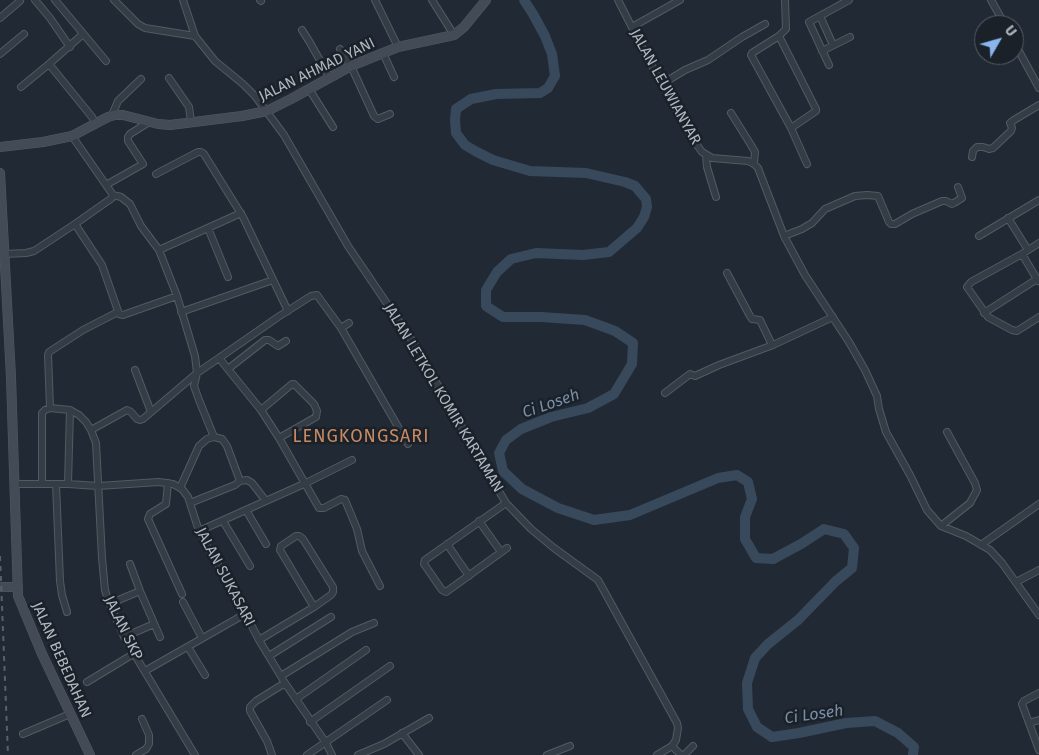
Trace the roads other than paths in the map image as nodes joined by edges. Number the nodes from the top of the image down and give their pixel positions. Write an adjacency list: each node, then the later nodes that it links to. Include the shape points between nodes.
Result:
1 (36, 0): 27 (street)
2 (55, 0): 21 (street)
3 (114, 0): 23 (street, via 145,28)
4 (375, 0): 28 (street)
5 (432, 0): 22 (street)
6 (486, 0): 22 (street)
7 (618, 0): 18 (street, JALAN LEUWIANYAR)
8 (680, 0): 18 (street)
9 (785, 0): 24 (street, via 786,28)
10 (849, 0): 15 (street)
11 (991, 0): 14 (street)
12 (20, 1): 16 (street)
13 (186, 1): 23 (street, JALAN LETKOL KOMIR KARTAMAN)
14 (999, 15)
15 (820, 16): 26 (street); 30 (street, via 808,23)
16 (0, 18)
17 (766, 24): 42 (street)
18 (632, 27): 42 (street, JALAN LEUWIANYAR)
19 (302, 30): 40 (street)
20 (24, 34): 32 (street)
21 (83, 34): 27 (street); 34 (street)
22 (454, 35): 28 (street, JALAN AHMAD YANI)
23 (195, 36): 47 (street, JALAN LETKOL KOMIR KARTAMAN, via 215,61 248,89)
24 (779, 36): 55 (street, via 816,109); 55 (street, via 751,55)
25 (850, 37): 26 (street)
26 (833, 45): 30 (street)
27 (70, 47): 35 (street)
28 (398, 47): 31 (street, JALAN AHMAD YANI)
29 (340, 49): 37 (street)
30 (822, 51): 36 (street)
31 (383, 53): 37 (street, JALAN AHMAD YANI); 38 (street)
32 (0, 54)
33 (1024, 60): 44 (street)
34 (106, 61)
35 (49, 64): 43 (street); 53 (street)
36 (829, 65)
37 (352, 66): 40 (street, JALAN AHMAD YANI); 49 (street, via 374,116 380,119)
38 (394, 77)
39 (169, 78): 52 (street, via 189,107)
40 (330, 78): 45 (street, JALAN AHMAD YANI)
41 (142, 79): 50 (street, via 118,101)
42 (662, 84): 58 (street, JALAN LEUWIANYAR)
43 (21, 87)
44 (1039, 88)
45 (309, 89): 47 (street, JALAN AHMAD YANI); 54 (street)
46 (1039, 105): 59 (street, via 1011,122 1011,131 992,148 975,148)
47 (267, 111): 52 (street, JALAN AHMAD YANI); 120 (street, JALAN LETKOL KOMIR KARTAMAN, via 290,144 348,246 413,342)
48 (732, 113): 60 (street, via 755,152)
49 (390, 114)
50 (112, 115): 51 (street, JALAN AHMAD YANI); 53 (street)
51 (148, 122): 52 (street, JALAN AHMAD YANI, via 170,125); 64 (street, via 128,137 142,165)
52 (191, 122)
53 (96, 124): 56 (street)
54 (333, 127)
55 (791, 128): 61 (street)
56 (72, 136): 57 (street); 64 (street)
57 (0, 147)
58 (706, 155): 60 (street, JALAN LEUWIANYAR); 67 (street)
59 (972, 157)
60 (754, 164): 73 (street, via 761,173)
61 (807, 164)
62 (0, 173): 78 (street, JALAN BEBEDAHAN)
63 (156, 174): 69 (street, via 202,152)
64 (106, 186): 66 (street)
65 (958, 188): 73 (street, via 962,198 954,203 942,201 895,224 889,222 878,196 855,196 825,209 812,223)
66 (113, 195): 71 (street); 76 (street, via 130,204)
67 (716, 198)
68 (1039, 200): 70 (street)
69 (241, 213): 72 (street); 81 (street)
70 (1008, 218): 74 (street); 77 (street)
71 (76, 224): 78 (street, via 34,251); 85 (street, via 102,265)
72 (208, 228): 76 (street); 80 (street)
73 (784, 236): 88 (street, via 805,275)
74 (979, 236)
75 (1039, 243): 77 (street)
76 (159, 250): 83 (street)
77 (1025, 252): 82 (street); 87 (street, via 968,285 967,289)
78 (4, 254): 112 (street, JALAN BEBEDAHAN)
79 (727, 273): 93 (street, via 750,316 760,321)
80 (228, 277)
81 (273, 280): 84 (street); 86 (street)
82 (1038, 280): 87 (street)
83 (177, 296): 85 (street, via 123,315); 86 (street)
84 (288, 311): 91 (street, via 317,295); 94 (street)
85 (118, 312): 99 (street, via 49,352)
86 (181, 312): 97 (street)
87 (984, 313): 89 (street, via 1015,331)
88 (834, 317): 93 (street); 125 (street, via 877,396 886,432 924,505)
89 (1039, 317)
90 (349, 323): 91 (street)
91 (341, 328): 107 (street)
92 (286, 341): 95 (street, via 278,346 265,340)
93 (772, 345): 98 (street, via 694,376 690,374)
94 (219, 358): 95 (street); 97 (street)
95 (228, 369): 101 (street)
96 (135, 370): 102 (street)
97 (197, 373): 102 (street); 105 (street, via 194,382)
98 (665, 393)
99 (50, 408): 100 (street); 113 (street, via 42,413)
100 (70, 410): 103 (street, via 81,417); 115 (street)
101 (261, 410): 106 (street); 106 (street, via 292,384 314,404 317,412 314,418)
102 (151, 412): 103 (street, via 138,420 127,410)
103 (91, 430): 116 (street, JALAN SKP, via 96,446)
104 (947, 432): 125 (street, via 977,490 968,506)
105 (214, 437): 109 (street, via 220,438 227,446); 117 (street, via 199,446)
106 (279, 438): 111 (street)
107 (408, 444)
108 (352, 460): 111 (street)
109 (240, 481): 118 (street, via 252,482); 119 (street)
110 (168, 483): 116 (street); 117 (street); 139 (street, via 166,504 150,514 148,519)
111 (306, 483): 118 (street); 135 (street, via 320,508 345,500 362,551)
112 (15, 484): 113 (street); 137 (street, JALAN BEBEDAHAN)
113 (42, 484): 114 (street)
114 (56, 484): 115 (street); 143 (street, via 60,581)
115 (68, 484): 116 (street)
116 (98, 486): 141 (street, JALAN SKP, via 102,558)
117 (180, 488): 119 (street, JALAN SUKASARI)
118 (266, 501): 122 (street)
119 (190, 503): 126 (street, JALAN SUKASARI)
120 (506, 503): 124 (street); 176 (street, JALAN LETKOL KOMIR KARTAMAN, via 531,529 598,580 677,722 677,736)
121 (1039, 504): 129 (street)
122 (246, 510): 123 (street); 127 (street)
123 (223, 521): 126 (street); 131 (street)
124 (479, 521): 128 (street); 133 (street, via 504,550)
125 (942, 526): 129 (street)
126 (199, 531): 144 (street, JALAN SUKASARI)
127 (266, 544)
128 (447, 544): 133 (street); 133 (street, via 424,563 441,590 448,592)
129 (981, 545): 134 (street, via 990,550)
130 (130, 564): 138 (street)
131 (250, 566)
132 (1039, 570): 134 (street)
133 (469, 576)
134 (1016, 582): 145 (street)
135 (380, 586)
136 (0, 587): 137 (street)
137 (18, 587): 166 (street, JALAN BEBEDAHAN, via 19,601)
138 (140, 591): 141 (street); 148 (street)
139 (182, 594)
140 (184, 602): 151 (street)
141 (109, 604): 149 (street, JALAN SKP)
142 (314, 607): 142 (street, via 280,550 296,536 303,539 334,588 332,594); 152 (street)
143 (68, 612)
144 (245, 614): 151 (street); 152 (street, JALAN SUKASARI)
145 (1039, 615)
146 (331, 617): 156 (street)
147 (374, 623): 160 (street, via 352,632)
148 (154, 624): 149 (street); 150 (street)
149 (124, 637): 155 (street, JALAN SKP)
150 (160, 637)
151 (202, 638): 153 (street)
152 (260, 640): 156 (street, JALAN SUKASARI)
153 (188, 647): 158 (street); 159 (street)
154 (366, 650): 164 (street)
155 (135, 653): 158 (street, JALAN SKP); 161 (street)
156 (268, 656): 160 (street, JALAN SUKASARI)
157 (390, 666): 170 (street)
158 (145, 671): 182 (street, JALAN SKP)
159 (205, 675)
160 (281, 676): 162 (street, JALAN SUKASARI)
161 (87, 682)
162 (285, 683): 164 (street, JALAN SUKASARI); 183 (street, via 250,707)
163 (1039, 693): 171 (street, via 1022,704)
164 (296, 698): 170 (street, JALAN SUKASARI)
165 (387, 700): 174 (street)
166 (70, 714): 173 (street); 180 (street, JALAN BEBEDAHAN)
167 (428, 718): 172 (street)
168 (142, 719): 181 (street, via 150,742)
169 (1039, 720): 171 (street)
170 (310, 722): 174 (street, JALAN SUKASARI)
171 (1029, 723): 178 (street)
172 (402, 733): 186 (street); 187 (street)
173 (23, 734)
174 (326, 743): 184 (street); 185 (street, JALAN SUKASARI)
175 (570, 746): 179 (street)
176 (672, 746): 188 (street); 189 (street)
177 (693, 746): 189 (street)
178 (1039, 750)
179 (550, 754)
180 (90, 755)
181 (136, 755)
182 (195, 755)
183 (272, 755)
184 (307, 755)
185 (332, 755)
186 (358, 755)
187 (419, 755)
188 (657, 755)
189 (682, 755)

